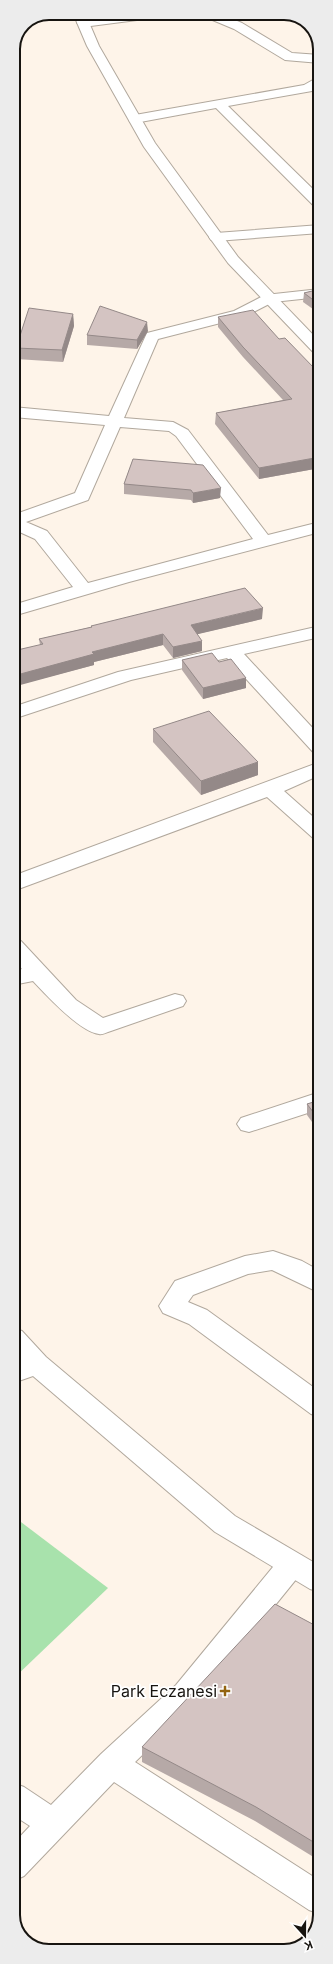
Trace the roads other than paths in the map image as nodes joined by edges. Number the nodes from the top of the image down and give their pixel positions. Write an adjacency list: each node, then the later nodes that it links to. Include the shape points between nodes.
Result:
1 (82, 20): 6 (street, via 93,46)
2 (224, 20): 3 (street, via 289,57)
3 (313, 59)
4 (313, 85): 5 (street)
5 (219, 104): 6 (street); 7 (street)
6 (135, 119): 9 (street, via 149,144)
7 (313, 197)
8 (313, 230): 9 (street)
9 (216, 237): 11 (street, via 233,260)
10 (313, 294): 11 (street)
11 (270, 299): 12 (street); 14 (street, via 239,314 152,336)
12 (313, 344)
13 (20, 413): 14 (street)
14 (116, 421): 15 (street, via 82,496); 18 (street, via 173,428 182,433)
15 (20, 519)
16 (20, 526): 19 (street, via 41,536)
17 (313, 528): 18 (street)
18 (263, 541): 19 (street)
19 (84, 590): 20 (street)
20 (20, 609)
21 (313, 633): 22 (street)
22 (231, 651): 23 (street, via 125,676); 24 (street)
23 (20, 711)
24 (313, 740)
25 (313, 771): 26 (street)
26 (270, 789): 27 (street); 28 (street)
27 (313, 828)
28 (20, 881)
29 (20, 954): 30 (street)
30 (38, 973): 31 (street); 32 (street, via 68,1005 100,1027)
31 (20, 977)
32 (175, 1001)
33 (313, 1102): 34 (street)
34 (249, 1124)
35 (313, 1280): 38 (street, via 273,1260 245,1265 184,1288 172,1306 198,1317)
36 (20, 1356): 37 (street)
37 (25, 1369): 39 (street, via 225,1524)
38 (313, 1401)
39 (292, 1564): 40 (street); 41 (street, via 186,1694)
40 (313, 1576)
41 (112, 1764): 43 (street); 45 (street)
42 (20, 1802): 43 (street)
43 (54, 1826): 44 (street)
44 (20, 1859)
45 (313, 1894)

